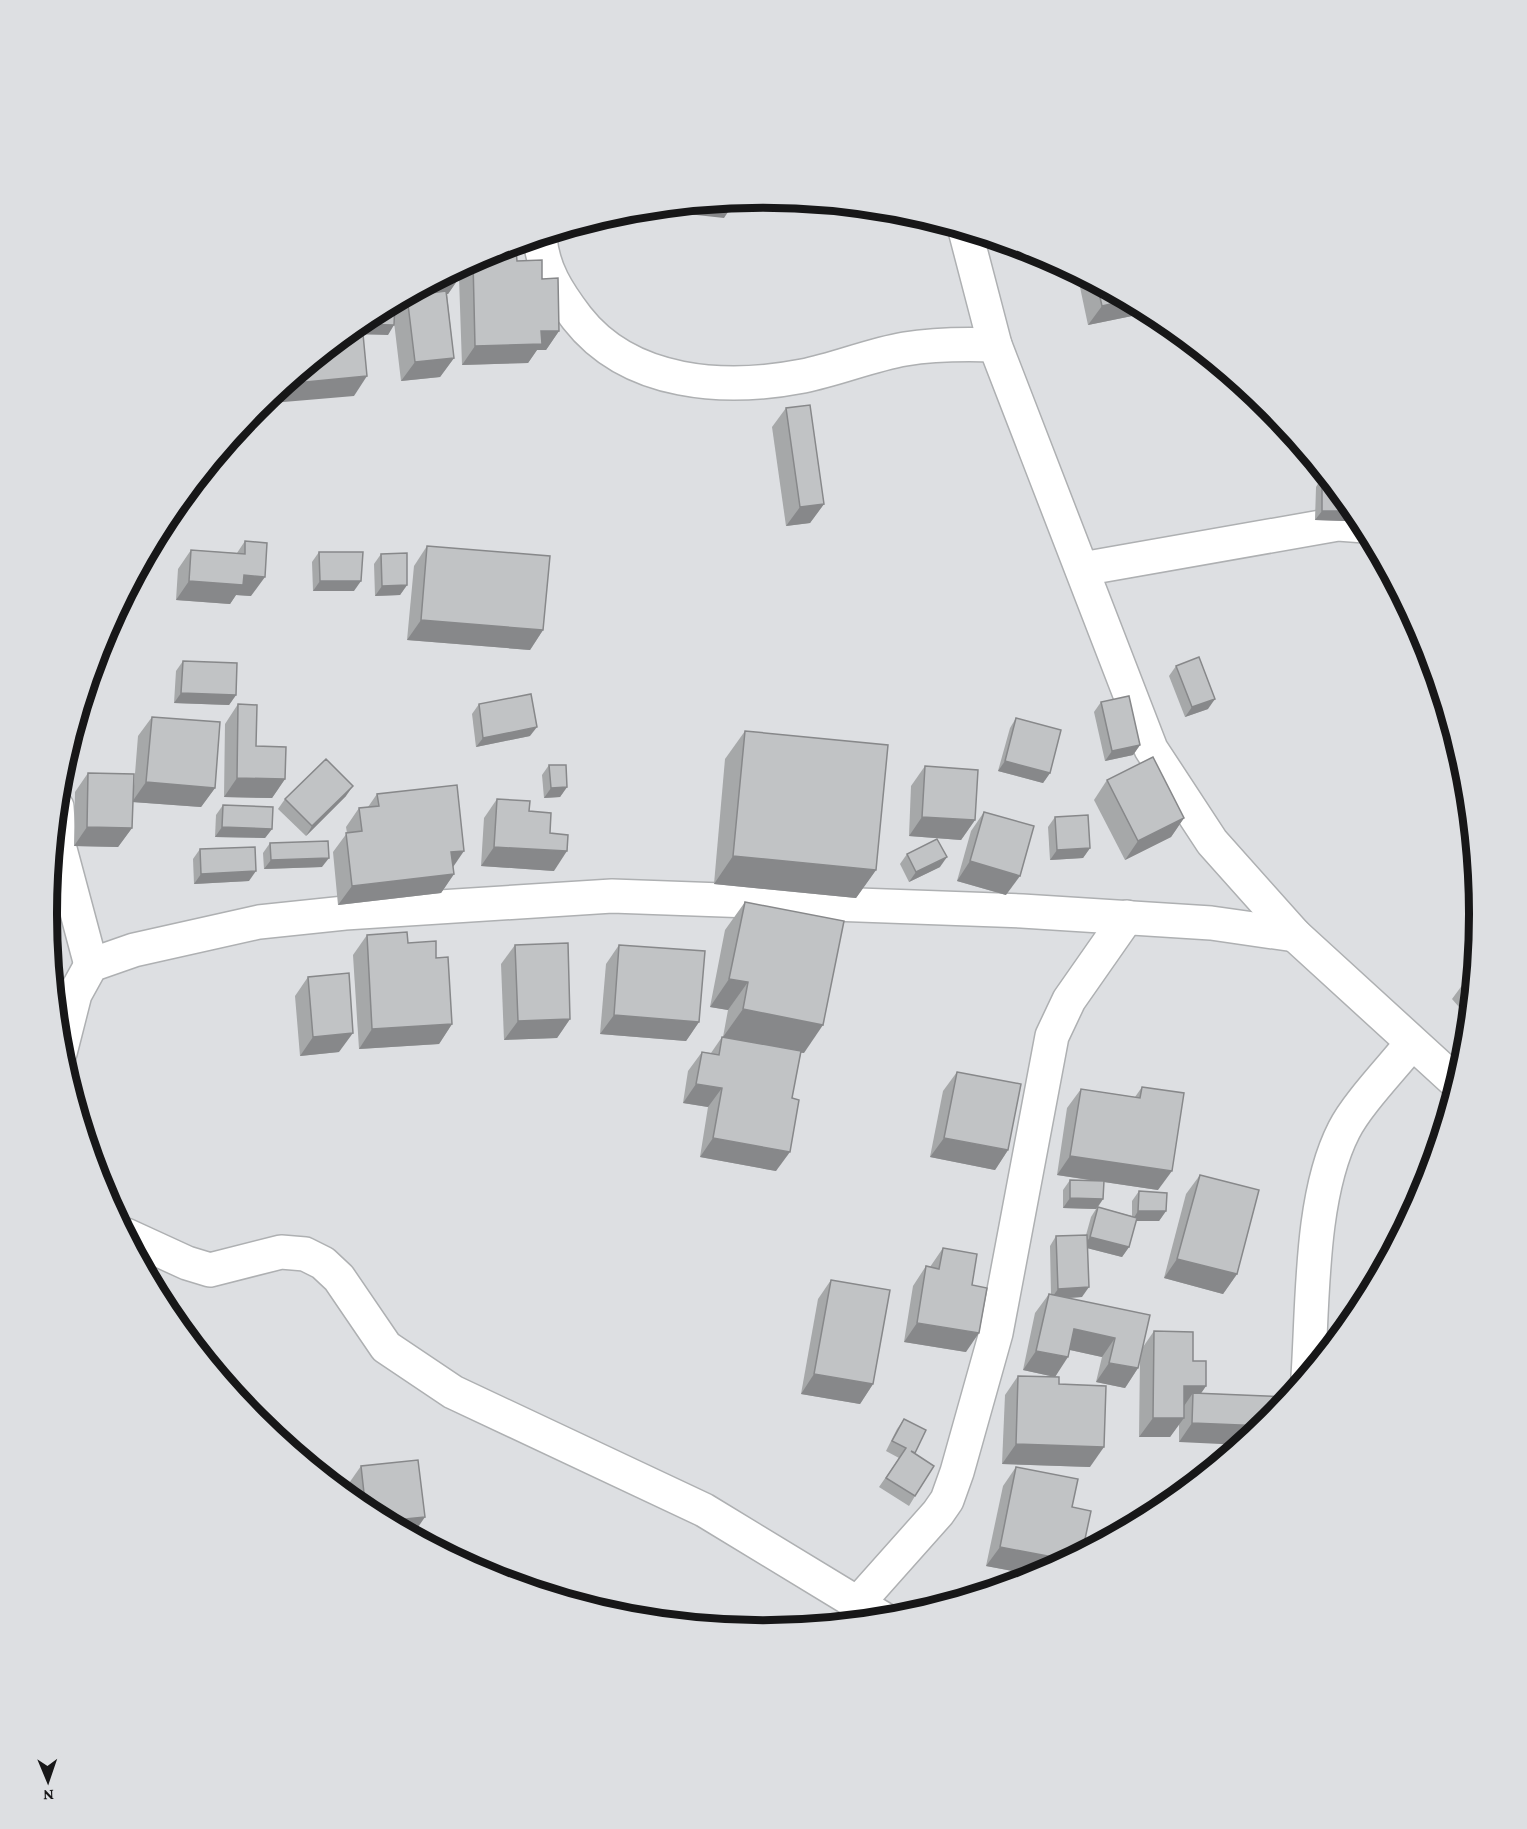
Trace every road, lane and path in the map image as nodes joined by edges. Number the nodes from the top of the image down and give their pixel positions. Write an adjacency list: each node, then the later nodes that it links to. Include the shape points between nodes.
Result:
1 (967, 238): 3 (street)
2 (541, 244): 3 (street, via 549,275 586,329 641,368 666,376 719,383 766,382 907,348)
3 (995, 345): 5 (street)
4 (1353, 525): 5 (street, via 1338,524)
5 (1082, 568): 8 (street, via 1150,749 1212,842)
6 (60, 851): 9 (street)
7 (1127, 917): 8 (street); 9 (street, via 612,896 259,922 134,950); 15 (street, via 1069,1000 1052,1036 996,1333 947,1500)
8 (1295, 935): 11 (street)
9 (92, 965): 10 (street, via 75,994)
10 (67, 1027)
11 (1411, 1044): 12 (street); 14 (street, via 1345,1128 1327,1169 1319,1216)
12 (1450, 1077)
13 (137, 1240): 15 (street, via 210,1269 281,1252 305,1254 323,1263 339,1278 386,1347 453,1392 704,1510)
14 (1309, 1363)
15 (871, 1612)

